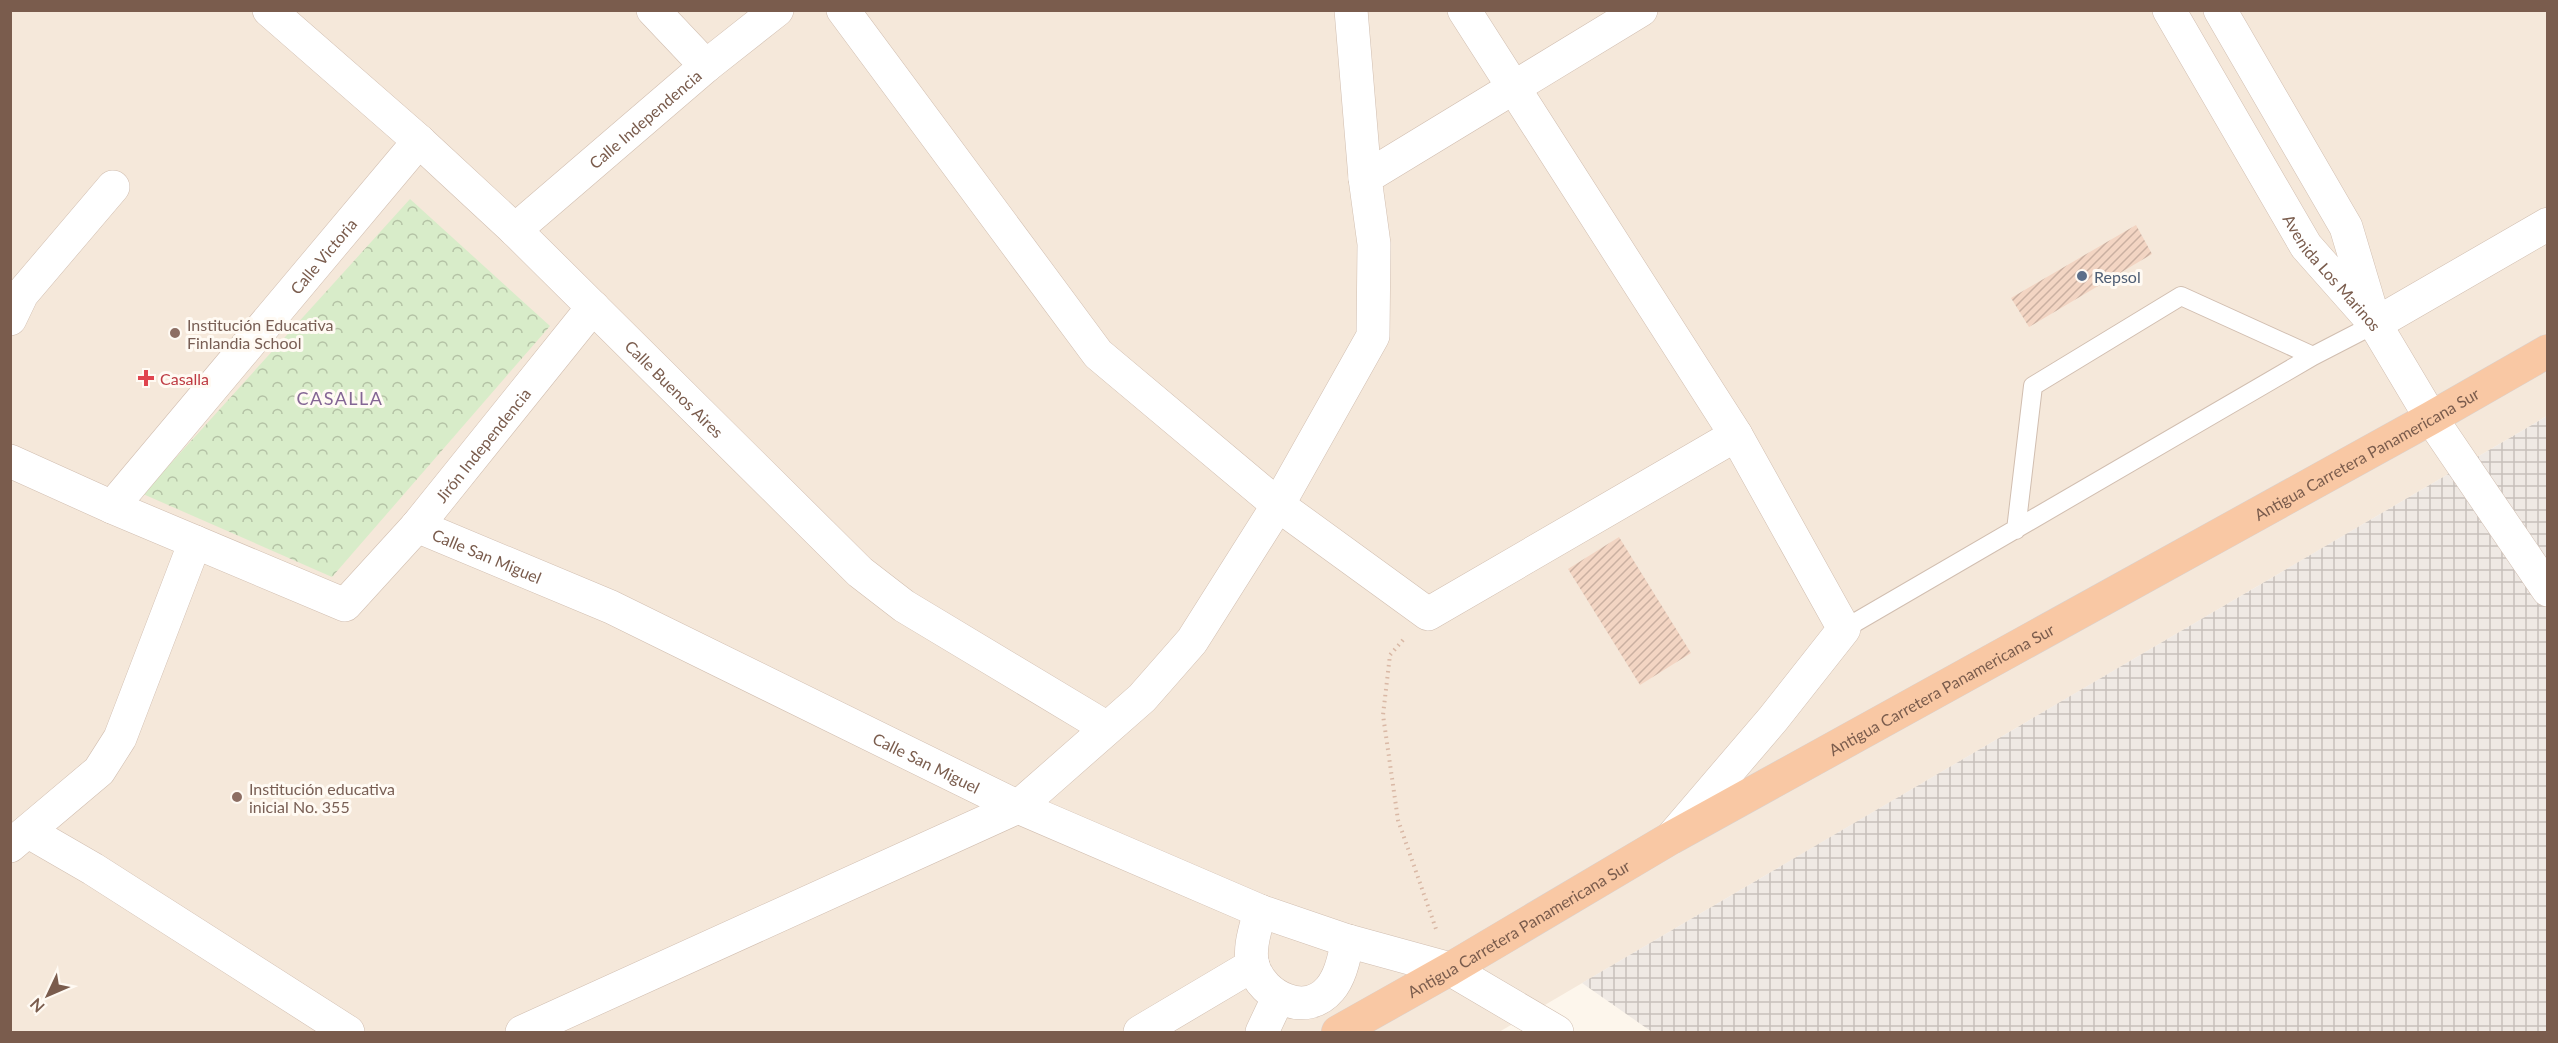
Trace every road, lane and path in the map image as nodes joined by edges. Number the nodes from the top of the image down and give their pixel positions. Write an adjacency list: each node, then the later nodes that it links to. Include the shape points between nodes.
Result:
1 (269, 10): 12 (street, Calle Buenos Aires)
2 (653, 10): 10 (street)
3 (777, 10): 10 (street, Calle Independencia)
4 (843, 10): 25 (street, via 1098,354)
5 (1351, 10): 13 (street)
6 (1464, 10): 11 (street)
7 (1641, 10): 11 (street)
8 (2169, 10): 19 (street, Avenida Los Marinos, via 2306,246)
9 (2220, 10): 19 (street, Avenida Los Marinos, via 2346,227)
10 (706, 66): 16 (street, Calle Independencia)
11 (1513, 86): 13 (street); 23 (street)
12 (419, 141): 16 (street, Calle Buenos Aires); 26 (street, Calle Victoria)
13 (1365, 178): 25 (street, via 1374,244 1373,336)
14 (113, 187): 18 (street, via 22,294)
15 (2547, 224): 19 (street)
16 (515, 230): 17 (street, Calle Buenos Aires)
17 (594, 307): 27 (street, Jirón Independencia); 33 (street, Calle Buenos Aires, via 860,572 904,606)
18 (10, 319)
19 (2375, 324): 21 (lane); 22 (street)
20 (2547, 351): 22 (highway, Antigua Carretera Panamericana Sur)
21 (2313, 356): 28 (lane); 28 (lane, via 2181,296 2033,386)
22 (2431, 418): 30 (street); 35 (highway, Antigua Carretera Panamericana Sur)
23 (1736, 435): 31 (street); 32 (street)
24 (10, 461): 26 (street)
25 (1278, 505): 31 (street); 33 (street, via 1192,641 1142,698)
26 (112, 507): 29 (street)
27 (417, 526): 29 (street, Jirón Independencia, via 345,605); 34 (street, Calle San Miguel, via 612,607)
28 (2016, 530): 32 (lane)
29 (195, 542): 36 (street, via 120,738 99,771)
30 (2547, 590)
31 (1428, 614): 40 (path, via 1390,655 1383,715 1398,820)
32 (1845, 629): 35 (street)
33 (1107, 728): 34 (street)
34 (1018, 807): 37 (street, Calle San Miguel); 43 (street)
35 (1671, 838): 40 (highway, Antigua Carretera Panamericana Sur)
36 (20, 839): 42 (street, via 93,869)
37 (1260, 911): 38 (street, Calle San Miguel); 39 (street)
38 (1348, 941): 40 (street, Calle San Miguel); 41 (street, via 1339,975 1330,990 1305,1002)
39 (1253, 965): 41 (street, via 1267,989); 44 (street)
40 (1450, 969): 46 (highway, Antigua Carretera Panamericana Sur); 47 (street, Calle San Miguel)
41 (1278, 998): 45 (street)
42 (348, 1032)
43 (522, 1032)
44 (1140, 1032)
45 (1262, 1032)
46 (1338, 1032)
47 (1557, 1032)

